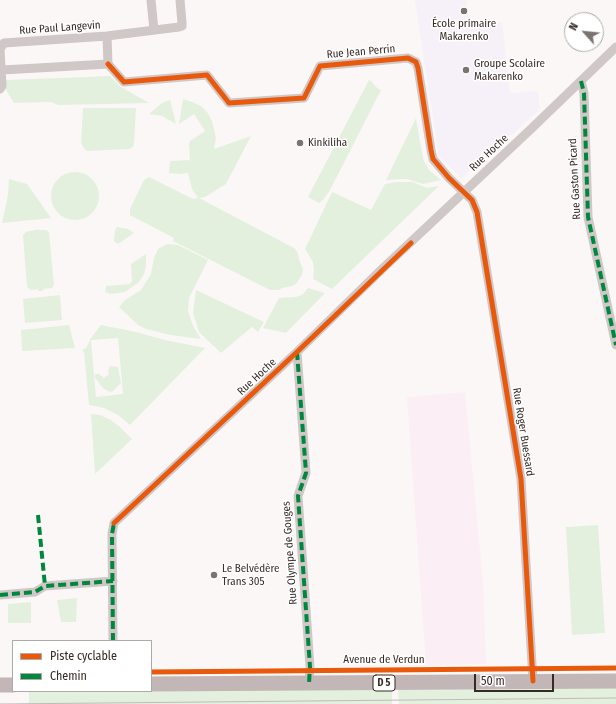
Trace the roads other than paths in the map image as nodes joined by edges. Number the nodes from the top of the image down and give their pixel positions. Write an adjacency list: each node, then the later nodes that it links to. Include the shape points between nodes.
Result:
1 (151, 0): 3 (street)
2 (180, 0): 3 (street, via 182,26)
3 (154, 30): 4 (street)
4 (107, 36): 6 (street, Rue Paul Langevin); 7 (street, Rue Paul Langevin, via 4,43 0,49)
5 (616, 47): 8 (street, Rue Hoche)
6 (108, 64): 7 (street); 10 (street, Rue Jean Perrin, via 124,82 207,75 229,102 304,98 320,66 413,59 418,68 434,159)
7 (2, 70): 9 (street, Rue Paul Langevin)
8 (581, 81): 10 (street, Rue Hoche); 11 (street, Rue Gaston Picard, via 584,93 588,217)
9 (0, 89)
10 (464, 193): 13 (street, Rue Hoche); 18 (street, Rue Roger Buessard, via 472,200 477,212 521,479)
11 (614, 318): 12 (street, Rue Gaston Picard)
12 (616, 345)
13 (297, 352): 14 (street, Rue Hoche, via 114,523); 19 (street, Rue Olympe de Gouges, via 306,473 298,496)
14 (113, 581): 15 (street, via 45,586 36,592); 16 (street, Rue Hoche)
15 (0, 595)
16 (113, 640)
17 (616, 681): 18 (main road, Avenue de Verdun / D 5)
18 (533, 682): 19 (main road, Avenue de Verdun / D 5)
19 (309, 683): 20 (main road, Avenue de Verdun / D 5)
20 (152, 684)
21 (0, 685): 22 (main road)
22 (12, 685)

